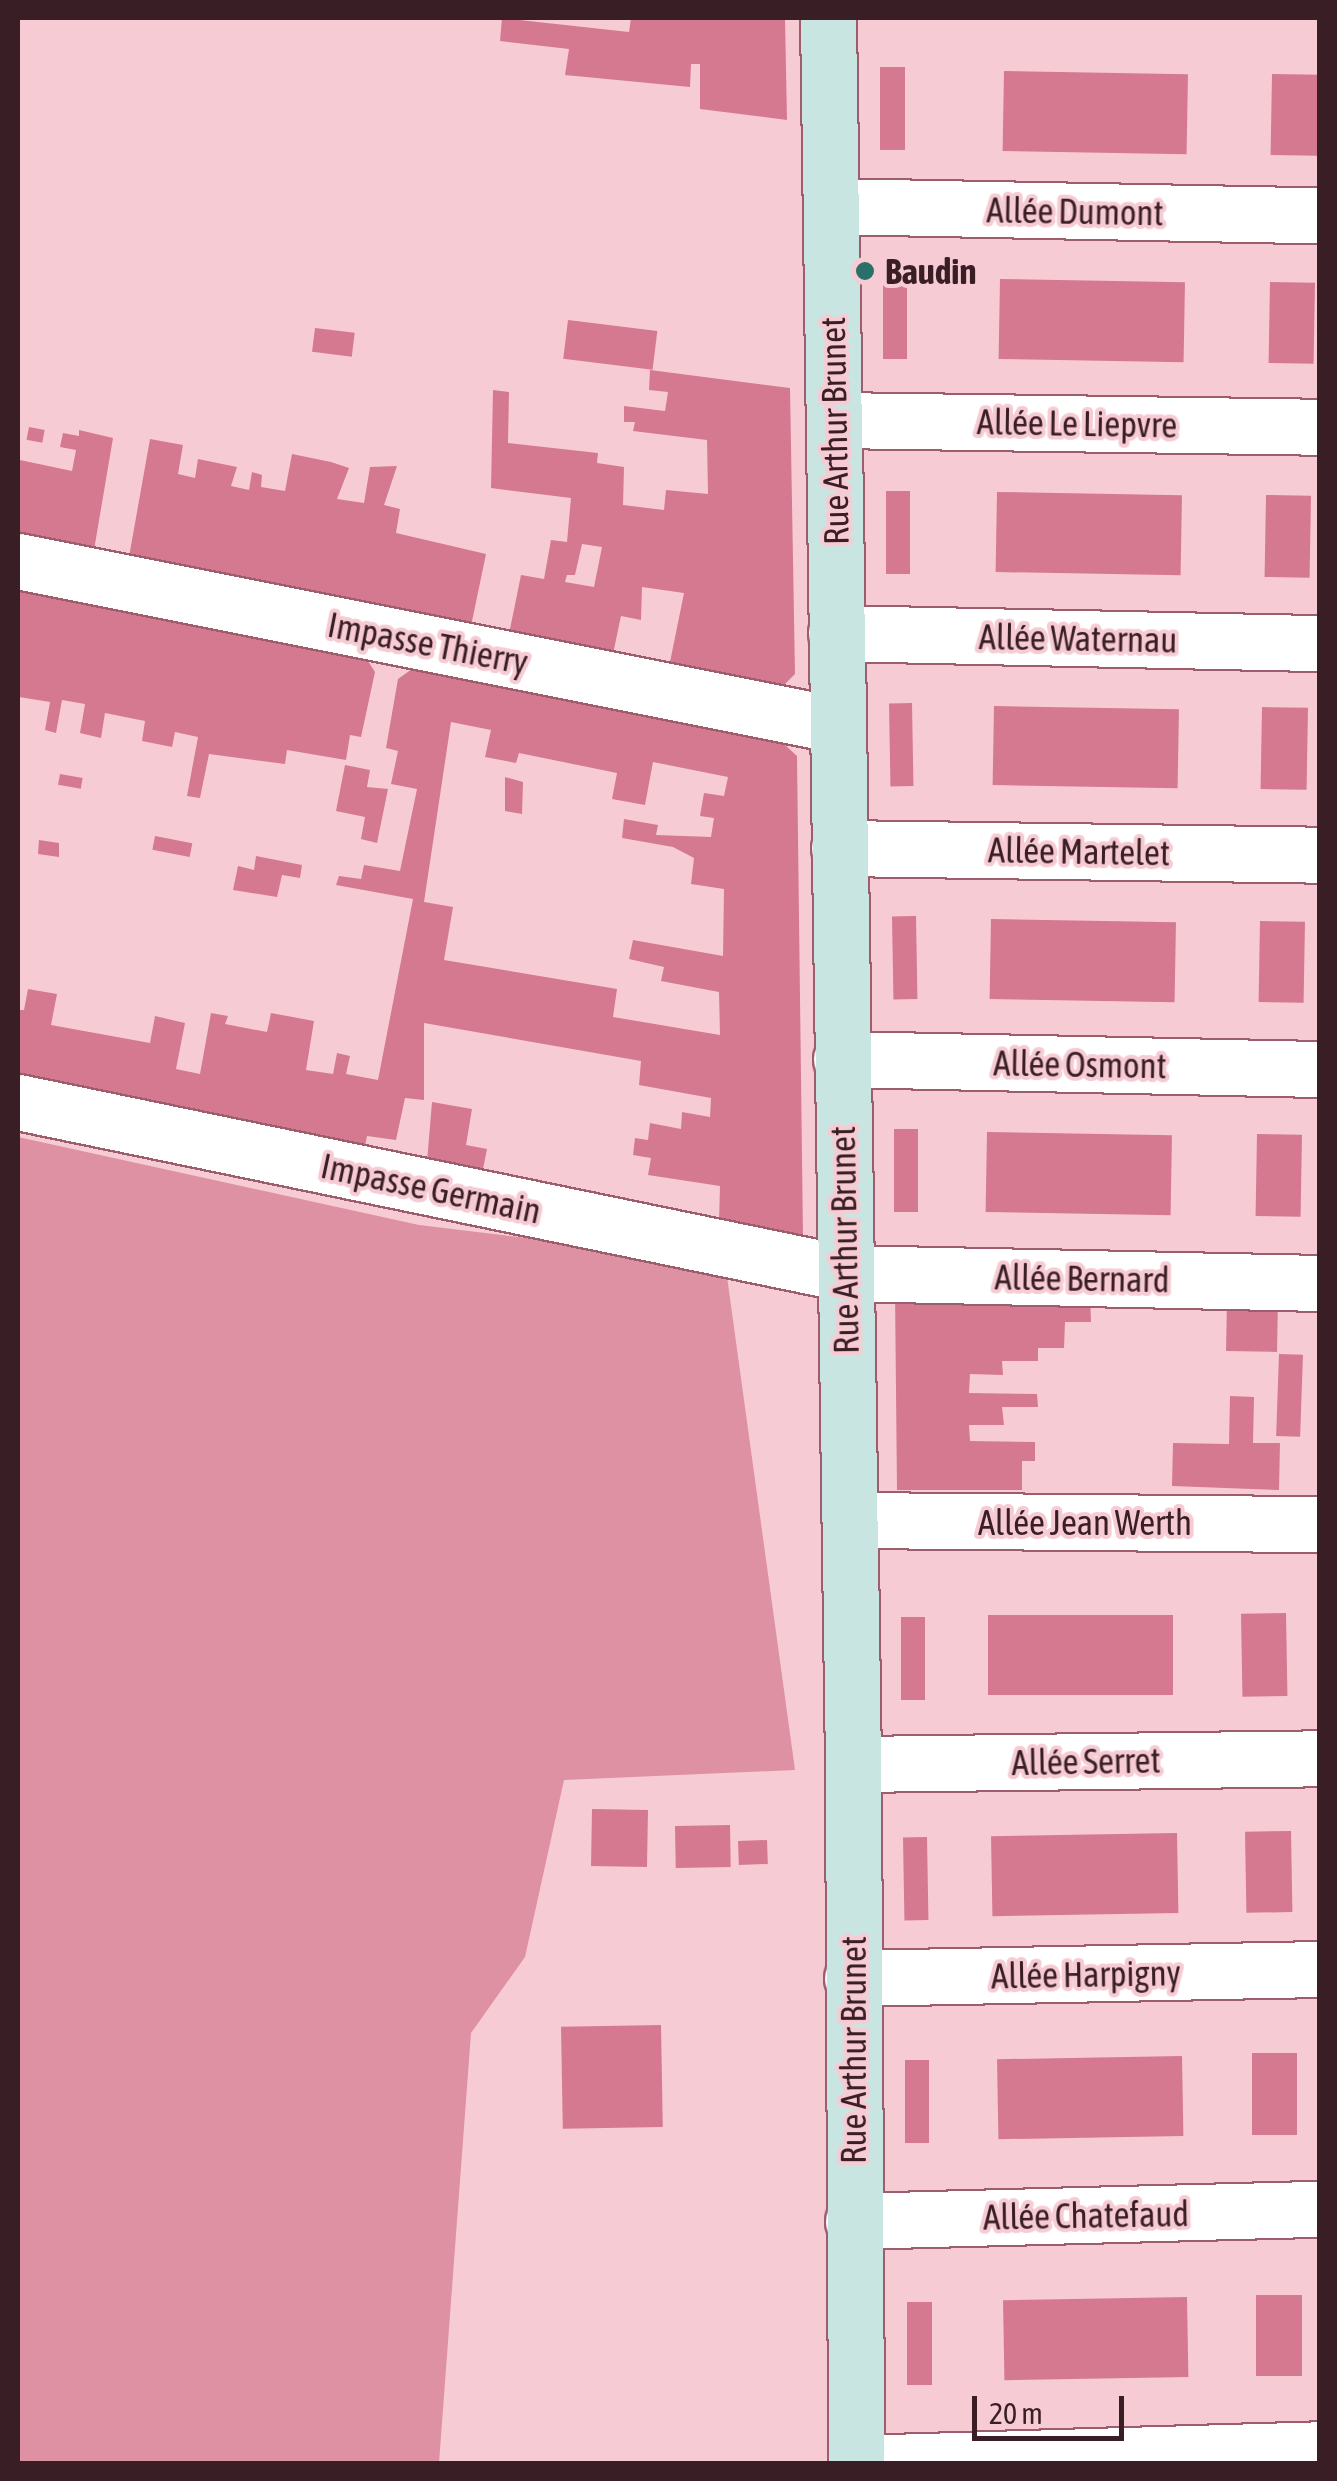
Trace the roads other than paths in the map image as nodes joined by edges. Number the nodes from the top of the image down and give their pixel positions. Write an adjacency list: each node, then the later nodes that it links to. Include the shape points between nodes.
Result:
1 (828, 18): 2 (street, Rue Arthur Brunet)
2 (831, 206): 3 (street, Allée Dumont); 4 (street, Rue Arthur Brunet)
3 (1320, 215)
4 (834, 420): 5 (street, Allée Le Liepvre); 7 (street, Rue Arthur Brunet)
5 (1320, 427)
6 (18, 560): 9 (street, Impasse Thierry)
7 (836, 632): 8 (street, Allée Waternau); 9 (street, Rue Arthur Brunet)
8 (1320, 643)
9 (838, 725): 10 (street, Rue Arthur Brunet)
10 (839, 848): 11 (street, Allée Martelet); 12 (street, Rue Arthur Brunet)
11 (1320, 854)
12 (841, 1059): 13 (street, Allée Osmont); 15 (street, Rue Arthur Brunet)
13 (1320, 1069)
14 (18, 1102): 15 (street, Impasse Germain)
15 (844, 1273): 16 (street, Allée Bernard); 17 (street, Rue Arthur Brunet)
16 (1320, 1283)
17 (850, 1520): 18 (street, Allée Jean Werth); 20 (street, Rue Arthur Brunet)
18 (1320, 1524)
19 (1320, 1758): 20 (street, Allée Serret)
20 (853, 1764): 22 (street, Rue Arthur Brunet)
21 (1320, 1969): 22 (street, Allée Harpigny)
22 (852, 1978): 24 (street, Rue Arthur Brunet)
23 (1320, 2209): 24 (street, Allée Chatefaud)
24 (854, 2221): 26 (street, Rue Arthur Brunet)
25 (1320, 2450): 26 (street)
26 (856, 2463)

